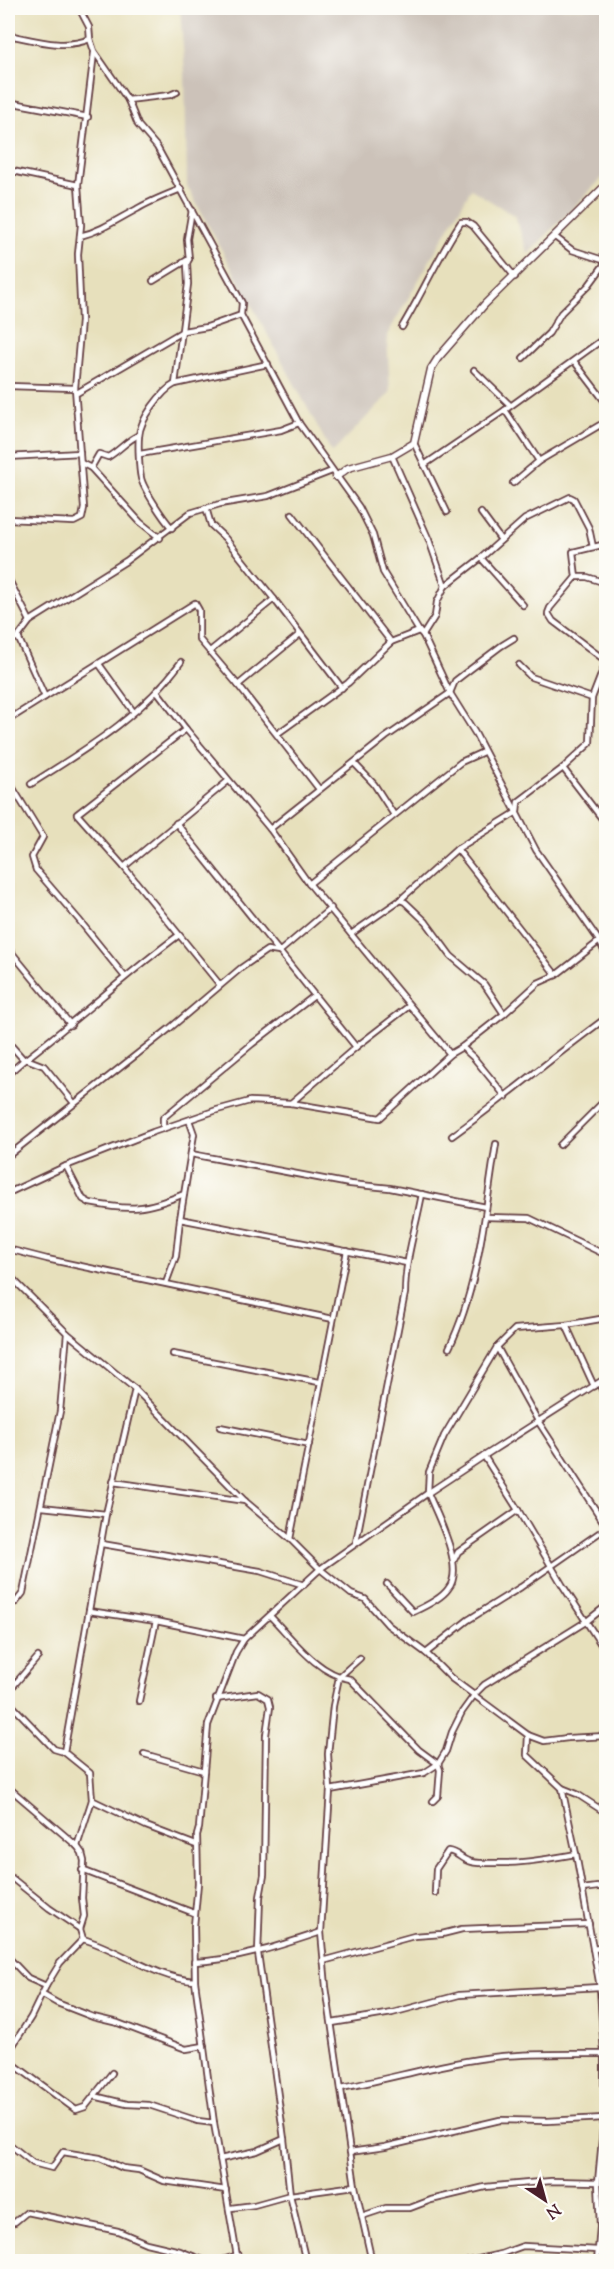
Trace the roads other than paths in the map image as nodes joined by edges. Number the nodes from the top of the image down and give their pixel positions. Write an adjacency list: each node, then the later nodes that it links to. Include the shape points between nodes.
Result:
1 (79, 8): 3 (street, via 89,27)
2 (8, 34): 3 (street, via 63,45)
3 (90, 39): 4 (street)
4 (94, 51): 6 (street); 8 (street)
5 (177, 92): 6 (street)
6 (128, 100): 12 (street, via 138,125 157,147)
7 (8, 102): 8 (street)
8 (88, 117): 10 (street)
9 (8, 170): 10 (street)
10 (78, 185): 14 (street)
11 (606, 185): 17 (street)
12 (181, 189): 13 (street); 15 (street)
13 (192, 210): 18 (street, via 187,239); 22 (street, via 242,303)
14 (81, 225): 15 (street); 16 (street)
15 (93, 233): 16 (street)
16 (80, 236): 32 (street, via 81,321)
17 (555, 237): 19 (street, via 573,250); 20 (street)
18 (189, 259): 21 (street); 24 (street)
19 (606, 262): 26 (street, via 561,313 549,333)
20 (515, 277): 23 (street, via 472,226 461,222); 41 (street, via 471,319 431,369)
21 (153, 281)
22 (241, 315): 24 (street); 28 (street)
23 (402, 327)
24 (183, 331): 30 (street); 32 (street)
25 (606, 337): 27 (street)
26 (523, 358)
27 (574, 361): 33 (street); 34 (street)
28 (268, 364): 30 (street); 37 (street)
29 (474, 369): 34 (street)
30 (175, 384): 40 (street, via 166,388 156,402)
31 (8, 386): 32 (street)
32 (76, 391): 42 (street)
33 (606, 403)
34 (510, 405): 35 (street)
35 (505, 410): 46 (street); 48 (street)
36 (606, 420): 38 (street)
37 (298, 423): 43 (street, via 281,430); 50 (street)
38 (600, 425): 39 (street); 46 (street)
39 (606, 431)
40 (139, 435): 43 (street); 49 (street, via 108,457 99,454)
41 (414, 443): 44 (street); 48 (street)
42 (80, 453): 45 (street); 47 (street)
43 (140, 454): 57 (street, via 141,480)
44 (392, 456): 50 (street); 66 (street)
45 (8, 457)
46 (539, 461): 51 (street)
47 (81, 463): 49 (street); 56 (street, via 84,497 79,521)
48 (424, 465): 53 (street)
49 (91, 468): 58 (street, via 140,522)
50 (334, 474): 52 (street, via 268,496); 70 (street, via 359,507 373,535 383,572)
51 (513, 483)
52 (206, 508): 57 (street, via 190,513); 67 (street, via 211,525)
53 (447, 512)
54 (481, 513): 59 (street)
55 (292, 514): 76 (street)
56 (8, 519)
57 (172, 528): 58 (street)
58 (160, 538): 69 (street)
59 (501, 540): 61 (street, via 525,519 570,497 582,512); 62 (street)
60 (606, 544): 61 (street)
61 (593, 547): 64 (street, via 572,554)
62 (481, 558): 66 (street); 68 (street)
63 (8, 578): 69 (street)
64 (576, 578): 65 (street); 78 (street, via 550,608 549,616)
65 (606, 583)
66 (445, 586): 72 (street, via 435,616)
67 (274, 598): 71 (street); 77 (street)
68 (523, 605)
69 (30, 621): 73 (street)
70 (419, 631): 72 (street); 76 (street)
71 (300, 634): 82 (street); 83 (street)
72 (423, 635): 85 (street)
73 (18, 637): 75 (street); 86 (street)
74 (514, 638): 85 (street, via 455,681)
75 (8, 642)
76 (392, 642): 83 (street)
77 (210, 651): 80 (street, via 199,639 200,610 195,603); 82 (street)
78 (606, 661): 87 (street)
79 (181, 662): 84 (street)
80 (99, 664): 86 (street); 88 (street)
81 (519, 665): 87 (street, via 531,677)
82 (238, 685): 91 (street)
83 (342, 688): 91 (street)
84 (157, 691): 88 (street); 90 (street)
85 (450, 693): 92 (street); 93 (street)
86 (45, 697): 89 (street)
87 (592, 698): 94 (street, via 590,743)
88 (133, 711): 97 (street, via 106,736)
89 (8, 720)
90 (186, 729): 96 (street); 105 (street, via 77,814)
91 (277, 734): 98 (street)
92 (483, 752): 99 (street); 100 (street, via 461,762)
93 (354, 763): 98 (street); 100 (street, via 374,784)
94 (563, 768): 99 (street, via 518,802); 102 (street)
95 (8, 780): 117 (street, via 43,837 32,857 36,870)
96 (228, 781): 101 (street); 103 (street)
97 (31, 783)
98 (319, 789): 103 (street)
99 (517, 812): 104 (street); 112 (street, via 536,850)
100 (394, 815): 106 (street)
101 (176, 823): 105 (street); 114 (street)
102 (606, 824)
103 (270, 829): 106 (street)
104 (457, 849): 107 (street); 116 (street)
105 (124, 867): 110 (street)
106 (309, 884): 108 (street)
107 (400, 900): 109 (street); 121 (street, via 426,921 451,956 484,984)
108 (331, 908): 109 (street); 114 (street)
109 (351, 934): 120 (street)
110 (179, 935): 117 (street); 118 (street)
111 (606, 936): 112 (street)
112 (600, 942): 115 (street); 116 (street)
113 (8, 948): 123 (street)
114 (279, 952): 118 (street, via 267,950); 119 (street)
115 (606, 956)
116 (556, 975): 121 (street, via 538,983)
117 (125, 977): 123 (street)
118 (220, 985): 132 (street)
119 (315, 996): 125 (street); 135 (street, via 163,1118)
120 (409, 1006): 125 (street); 127 (street)
121 (504, 1014): 126 (street)
122 (606, 1018): 130 (street)
123 (71, 1025): 128 (street)
124 (8, 1042): 128 (street)
125 (356, 1047): 133 (street)
126 (462, 1047): 127 (street); 130 (street)
127 (450, 1054): 133 (street, via 380,1118)
128 (25, 1060): 129 (street); 132 (street, via 44,1066)
129 (8, 1074)
130 (506, 1097): 136 (street)
131 (606, 1099): 138 (street)
132 (74, 1102): 140 (street)
133 (291, 1103): 134 (street, via 250,1101)
134 (189, 1120): 135 (street); 139 (street, via 194,1130)
135 (163, 1129): 141 (street)
136 (452, 1136)
137 (496, 1144): 145 (street)
138 (560, 1145)
139 (191, 1154): 143 (street); 144 (street)
140 (8, 1156)
141 (66, 1166): 142 (street); 143 (street, via 83,1199 90,1203 136,1209)
142 (8, 1193)
143 (184, 1194): 147 (street)
144 (422, 1194): 145 (street); 151 (street)
145 (486, 1207): 146 (street)
146 (485, 1217): 150 (street, via 529,1218); 160 (street, via 463,1318)
147 (180, 1219): 149 (street); 153 (street, via 176,1256)
148 (8, 1249): 153 (street)
149 (347, 1251): 151 (street); 156 (street)
150 (606, 1255)
151 (407, 1263): 179 (street, via 405,1293)
152 (9, 1275): 154 (street); 158 (street)
153 (166, 1283): 156 (street)
154 (8, 1295)
155 (606, 1318): 157 (street)
156 (333, 1319): 163 (street)
157 (566, 1325): 159 (street, via 515,1329); 164 (street)
158 (67, 1333): 165 (street); 174 (street, via 60,1411)
159 (497, 1347): 167 (street); 172 (street, via 444,1436 429,1473)
160 (449, 1348)
161 (173, 1354): 163 (street)
162 (606, 1378): 164 (street)
163 (319, 1382): 169 (street)
164 (596, 1385): 166 (street); 167 (street)
165 (135, 1389): 171 (street); 173 (street)
166 (606, 1398)
167 (538, 1421): 170 (street); 177 (street)
168 (220, 1427): 169 (street)
169 (309, 1445): 178 (street)
170 (484, 1456): 172 (street); 175 (street)
171 (113, 1482): 173 (street); 176 (street)
172 (428, 1493): 179 (street); 181 (street)
173 (245, 1501): 178 (street)
174 (42, 1507): 176 (street); 186 (street, via 23,1593)
175 (518, 1510): 181 (street, via 458,1552); 182 (street)
176 (106, 1514): 180 (street)
177 (606, 1527): 182 (street)
178 (290, 1539): 183 (street)
179 (356, 1543): 183 (street)
180 (102, 1544): 185 (street, via 260,1571); 188 (street)
181 (454, 1560): 184 (street, via 453,1581 447,1591 413,1612)
182 (551, 1565): 191 (street); 194 (street)
183 (320, 1569): 185 (street); 194 (street, via 351,1594 365,1599 388,1624)
184 (387, 1584)
185 (304, 1585): 189 (street)
186 (8, 1605)
187 (606, 1606): 191 (street)
188 (89, 1611): 190 (street); 205 (street)
189 (270, 1616): 192 (street); 197 (street, via 313,1659)
190 (156, 1621): 192 (street); 202 (street)
191 (587, 1621): 193 (street); 199 (street)
192 (244, 1639): 200 (street)
193 (606, 1652)
194 (426, 1653): 199 (street)
195 (38, 1657): 198 (street)
196 (360, 1658): 197 (street)
197 (339, 1677): 207 (street, via 350,1679 419,1750); 211 (street, via 328,1754)
198 (8, 1692)
199 (474, 1694): 203 (street); 207 (street)
200 (216, 1699): 208 (street, via 208,1725); 230 (street, via 258,1693 268,1699 270,1707)
201 (8, 1701): 205 (street, via 54,1749)
202 (139, 1701)
203 (528, 1735): 204 (street, via 544,1741); 210 (street, via 527,1755)
204 (606, 1736)
205 (64, 1752): 212 (street, via 90,1773)
206 (144, 1754): 208 (street)
207 (438, 1764): 211 (street, via 424,1773); 213 (street, via 438,1796)
208 (204, 1771): 215 (street)
209 (8, 1787): 216 (street)
210 (561, 1788): 214 (street); 217 (street)
211 (330, 1790): 226 (street)
212 (92, 1800): 215 (street); 216 (street)
213 (433, 1801)
214 (606, 1813)
215 (196, 1845): 223 (street, via 198,1882)
216 (77, 1846): 218 (street, via 82,1853)
217 (576, 1854): 221 (street); 222 (street, via 542,1861 474,1863 448,1851 436,1869)
218 (82, 1870): 223 (street); 225 (street, via 84,1916)
219 (8, 1875): 225 (street)
220 (606, 1886): 221 (street)
221 (582, 1889): 224 (street)
222 (435, 1893)
223 (194, 1913): 233 (street)
224 (589, 1924): 229 (street); 232 (street, via 462,1929 414,1936)
225 (80, 1929): 227 (street)
226 (321, 1932): 230 (street); 232 (street)
227 (83, 1939): 234 (street, via 135,1963); 235 (street, via 65,1956)
228 (606, 1947): 229 (street)
229 (593, 1949): 236 (street)
230 (258, 1953): 233 (street); 252 (street)
231 (8, 1957): 235 (street, via 28,1978)
232 (323, 1961): 239 (street)
233 (194, 1962): 234 (street)
234 (195, 1981): 242 (street)
235 (46, 1986): 237 (street)
236 (600, 1987): 238 (street); 239 (street, via 459,1995 392,2013)
237 (43, 1995): 241 (street); 242 (street, via 93,2018 118,2023 186,2049)
238 (604, 2011): 244 (street, via 600,2015)
239 (332, 2023): 248 (street)
240 (8, 2040): 241 (street)
241 (13, 2045): 243 (street)
242 (204, 2046): 251 (street)
243 (8, 2053)
244 (604, 2054): 247 (street); 248 (street, via 502,2056)
245 (8, 2060): 249 (street, via 76,2110 85,2107)
246 (112, 2073): 249 (street)
247 (605, 2076): 250 (street)
248 (341, 2088): 254 (street)
249 (94, 2096): 251 (street, via 149,2105)
250 (604, 2118): 254 (street, via 500,2120); 256 (street)
251 (214, 2123): 255 (street)
252 (284, 2139): 255 (street, via 257,2151); 259 (street)
253 (8, 2143): 258 (street, via 33,2163 52,2168 63,2152 78,2153 164,2181)
254 (351, 2152): 257 (street)
255 (220, 2159): 258 (street)
256 (598, 2181): 261 (street); 263 (street, via 485,2187 431,2199 410,2208 386,2208)
257 (355, 2186): 259 (street); 263 (street)
258 (226, 2190): 260 (street)
259 (290, 2195): 260 (street); 270 (street)
260 (231, 2208): 266 (street)
261 (599, 2212): 262 (street); 265 (street)
262 (606, 2212)
263 (362, 2216): 271 (street)
264 (8, 2223): 267 (street, via 27,2212 118,2231)
265 (598, 2250): 272 (street, via 523,2246); 273 (street)
266 (238, 2255): 268 (street); 269 (street)
267 (208, 2262)
268 (217, 2262)
269 (238, 2262)
270 (306, 2262)
271 (372, 2262)
272 (466, 2262)
273 (597, 2262)

